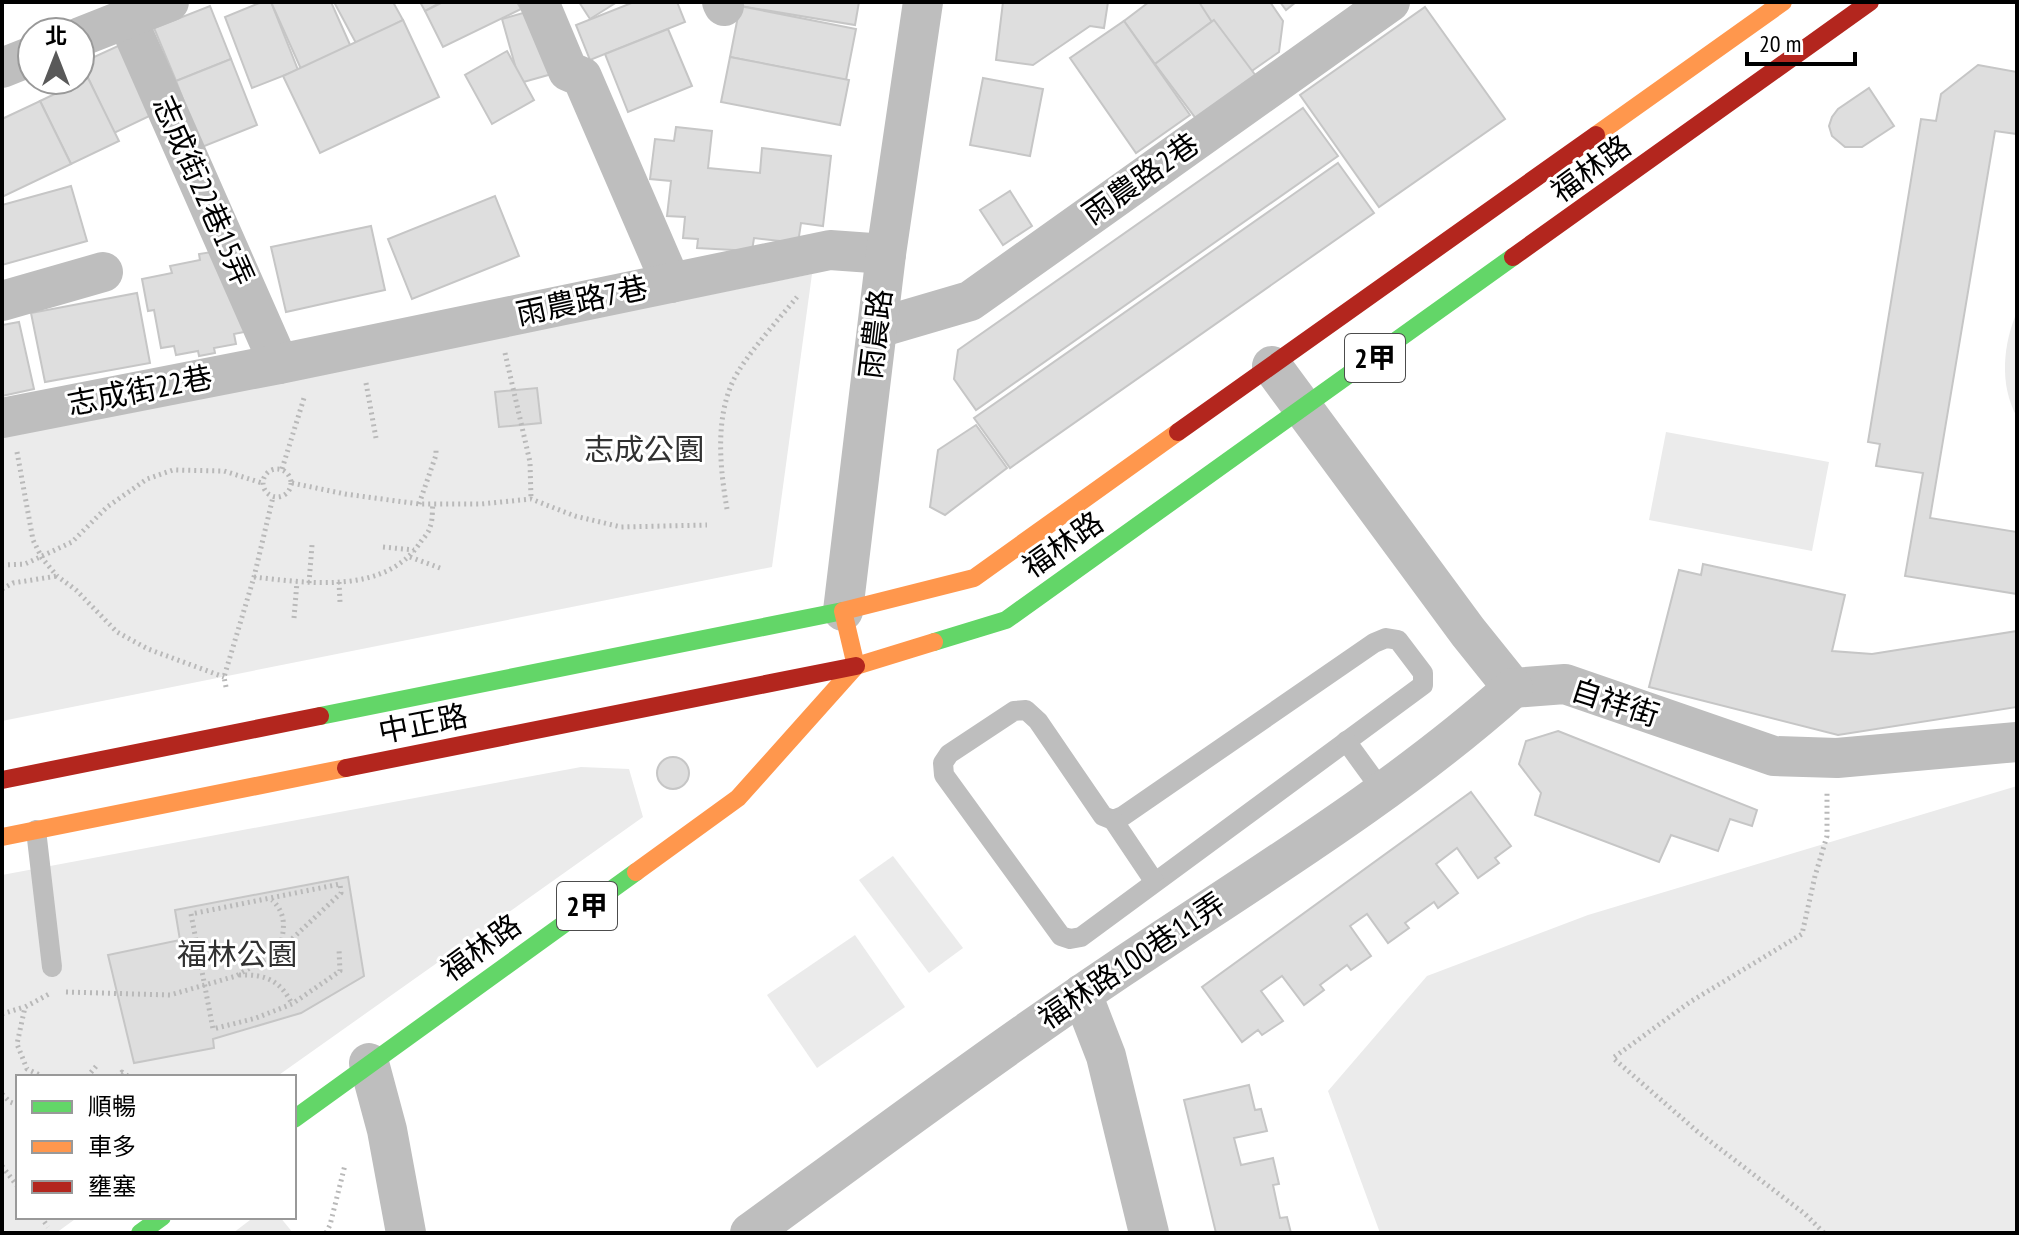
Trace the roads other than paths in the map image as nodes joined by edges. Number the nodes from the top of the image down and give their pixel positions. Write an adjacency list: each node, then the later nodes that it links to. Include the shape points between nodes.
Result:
1 (169, 2): 7 (street)
2 (539, 2): 11 (street, via 568,71 582,77)
3 (923, 2): 9 (street, 雨農路)
4 (1390, 2): 13 (street, 雨農路2巷, via 970,301)
5 (1783, 2): 15 (main road, 福林路 / 2甲)
6 (1870, 2): 16 (main road, 福林路 / 2甲)
7 (127, 19): 8 (street); 14 (street, 志成街22巷15弄)
8 (96, 31)
9 (886, 254): 11 (street, 雨農路7巷, via 830,250); 13 (street, 雨農路)
10 (103, 272): 12 (street)
11 (671, 283): 14 (street, 雨農路7巷)
12 (2, 301)
13 (878, 328): 18 (street, 雨農路)
14 (279, 364): 17 (street, 志成街22巷)
15 (1272, 366): 16 (street); 18 (main road, 福林路 / 2甲, via 974,578)
16 (1303, 409): 19 (main road, 福林路 / 2甲, via 1006,620); 20 (street)
17 (9, 430)
18 (843, 611): 19 (main road, 雨農路); 23 (main road, 中正路)
19 (856, 666): 26 (main road, 中正路); 31 (main road, 福林路 / 2甲, via 738,798)
20 (1513, 688): 22 (street, 自祥街, via 1565,684 1774,756 1837,758); 24 (street, 福林路100巷11弄, via 1459,737)
21 (1346, 741): 24 (lane); 25 (lane, via 1423,685 1423,673 1398,640 1374,643); 28 (lane)
22 (2017, 742)
23 (2, 780)
24 (1383, 792): 30 (street, 福林路100巷11弄)
25 (1113, 820): 28 (lane); 28 (lane, via 1103,816 1026,710 1014,711 943,763 944,775 1061,936 1081,937)
26 (36, 830): 27 (main road, 中正路); 29 (lane)
27 (2, 837)
28 (1154, 881)
29 (52, 967)
30 (1082, 994): 34 (street, 福林路100巷11弄); 37 (street, via 1106,1056)
31 (369, 1063): 32 (main road, 福林路 / 2甲); 36 (street)
32 (296, 1118)
33 (159, 1219): 35 (main road)
34 (764, 1228)
35 (140, 1233)
36 (406, 1233)
37 (1149, 1233)

